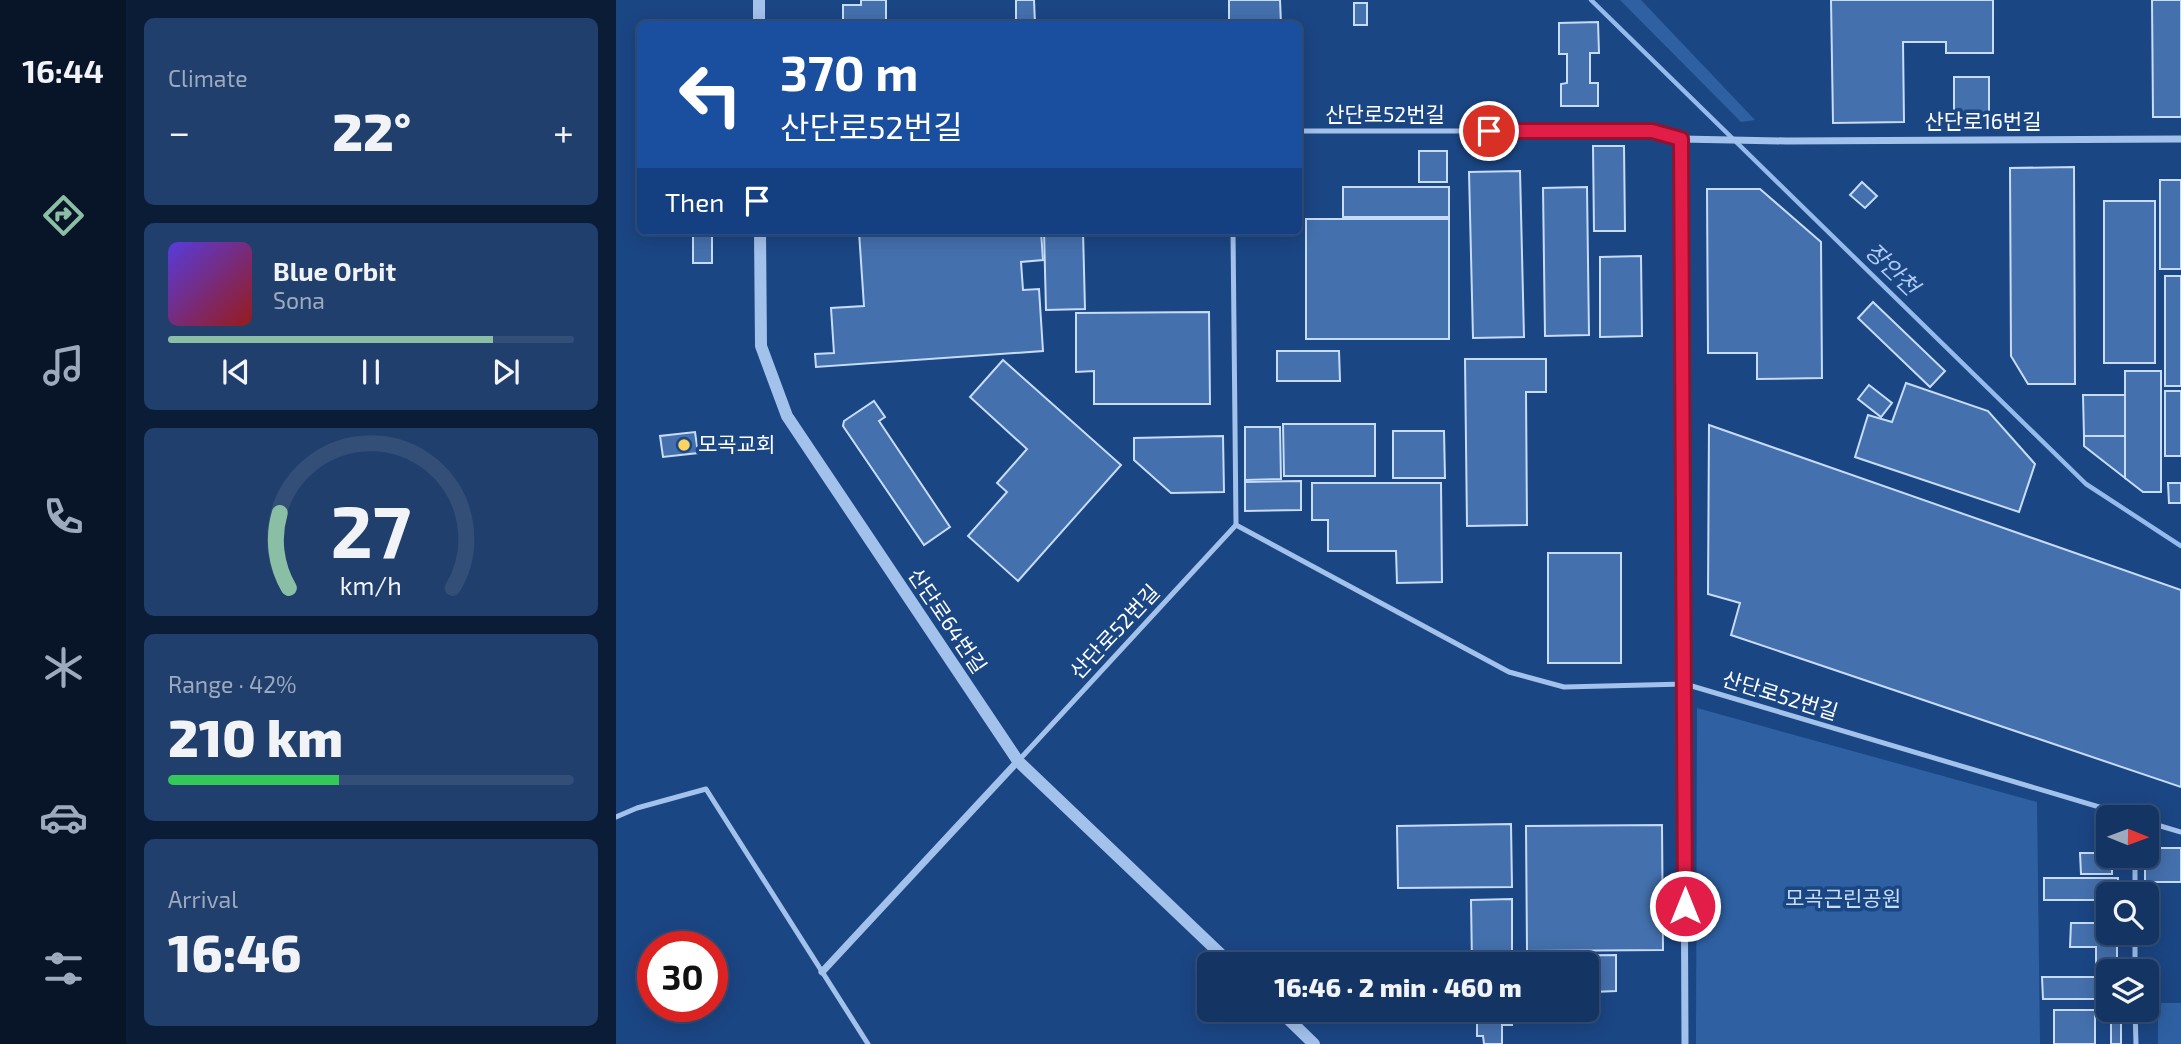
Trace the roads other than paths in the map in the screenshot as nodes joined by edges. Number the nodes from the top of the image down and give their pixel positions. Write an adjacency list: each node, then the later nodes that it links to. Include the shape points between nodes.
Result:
1 (759, 0): 2 (street)
2 (759, 21)
3 (1302, 131): 4 (lane, 산단로52번길, via 1652,131)
4 (1681, 139): 5 (street, 산단로16번길); 9 (street)
5 (2181, 139)
6 (760, 235): 10 (street, 산단로64번길, via 761,345 787,416)
7 (1233, 235): 8 (lane)
8 (1236, 525): 9 (lane, 산단로52번길, via 1509,672 1564,687); 10 (lane, 산단로52번길)
9 (1685, 684): 11 (lane, 산단로52번길); 21 (street)
10 (1018, 761): 15 (street, 산단로64번길); 16 (street)
11 (2096, 806)
12 (616, 817): 16 (lane, via 706,789)
13 (2160, 826): 14 (lane)
14 (2181, 832)
15 (1218, 952)
16 (822, 972): 19 (lane)
17 (1291, 1022): 20 (street)
18 (2136, 1022): 22 (lane)
19 (868, 1044)
20 (1314, 1044)
21 (1685, 1044)
22 (2136, 1044)

